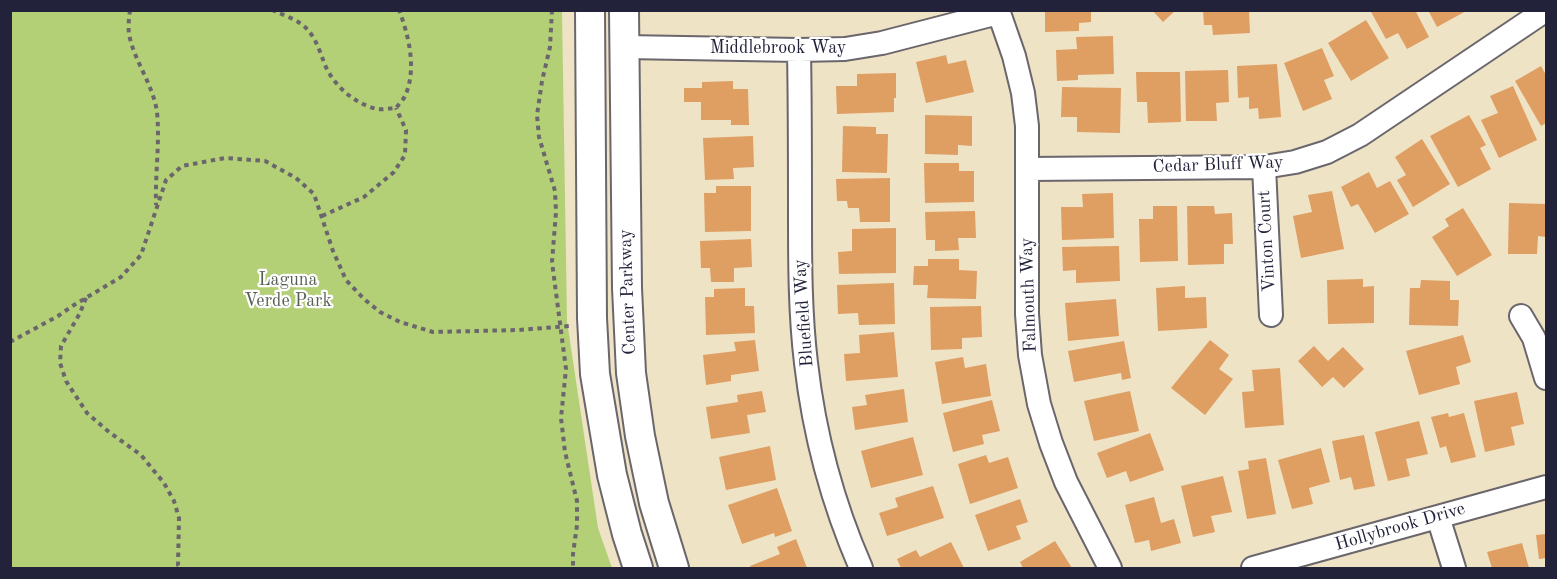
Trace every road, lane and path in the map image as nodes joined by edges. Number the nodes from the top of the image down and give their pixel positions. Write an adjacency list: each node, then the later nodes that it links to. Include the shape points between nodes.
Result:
1 (130, 10): 15 (path, via 132,45 157,111)
2 (272, 10): 12 (path, via 306,28 334,82 358,102 379,109)
3 (399, 10): 12 (path, via 412,70 405,97)
4 (552, 10): 20 (path, via 550,47 537,115 539,137 555,191 552,262)
5 (590, 10): 27 (main road, Center Parkway, via 595,374 612,475)
6 (624, 10): 10 (main road, Center Parkway)
7 (1546, 10): 9 (street, Cedar Bluff Way)
8 (998, 12): 11 (street, Middlebrook Way, via 882,43); 14 (street, Falmouth Way, via 1023,93)
9 (1520, 17): 13 (street, Cedar Bluff Way, via 1360,135 1327,152)
10 (625, 47): 11 (street, Middlebrook Way); 28 (main road, Center Parkway, via 631,373 654,503)
11 (800, 50): 29 (street, Bluefield Way, via 800,294 806,363 814,418 831,486)
12 (396, 108): 16 (path, via 406,130 405,155 394,172 364,196)
13 (1264, 167): 14 (street, Cedar Bluff Way); 18 (street, Vinton Court)
14 (1027, 169): 30 (street, Falmouth Way, via 1027,314 1039,404 1066,482)
15 (156, 209): 16 (path, via 166,180 182,166 225,158 265,161 296,178 314,195); 17 (path, via 141,255 122,278)
16 (322, 216): 20 (path, via 346,280 380,312 400,322 433,332)
17 (86, 297): 21 (path); 25 (path, via 61,346 60,363 66,381 87,412 141,455 164,483 179,518)
18 (1271, 315)
19 (1521, 316): 22 (street, via 1534,338)
20 (560, 327): 26 (path, via 566,369 561,418 577,501)
21 (10, 342)
22 (1546, 378)
23 (1546, 487): 24 (street, Hollybrook Drive)
24 (1438, 517): 31 (street, Hollybrook Drive); 32 (street)
25 (180, 568)
26 (573, 568)
27 (638, 568)
28 (674, 568)
29 (861, 568)
30 (1110, 568)
31 (1253, 568)
32 (1454, 568)

